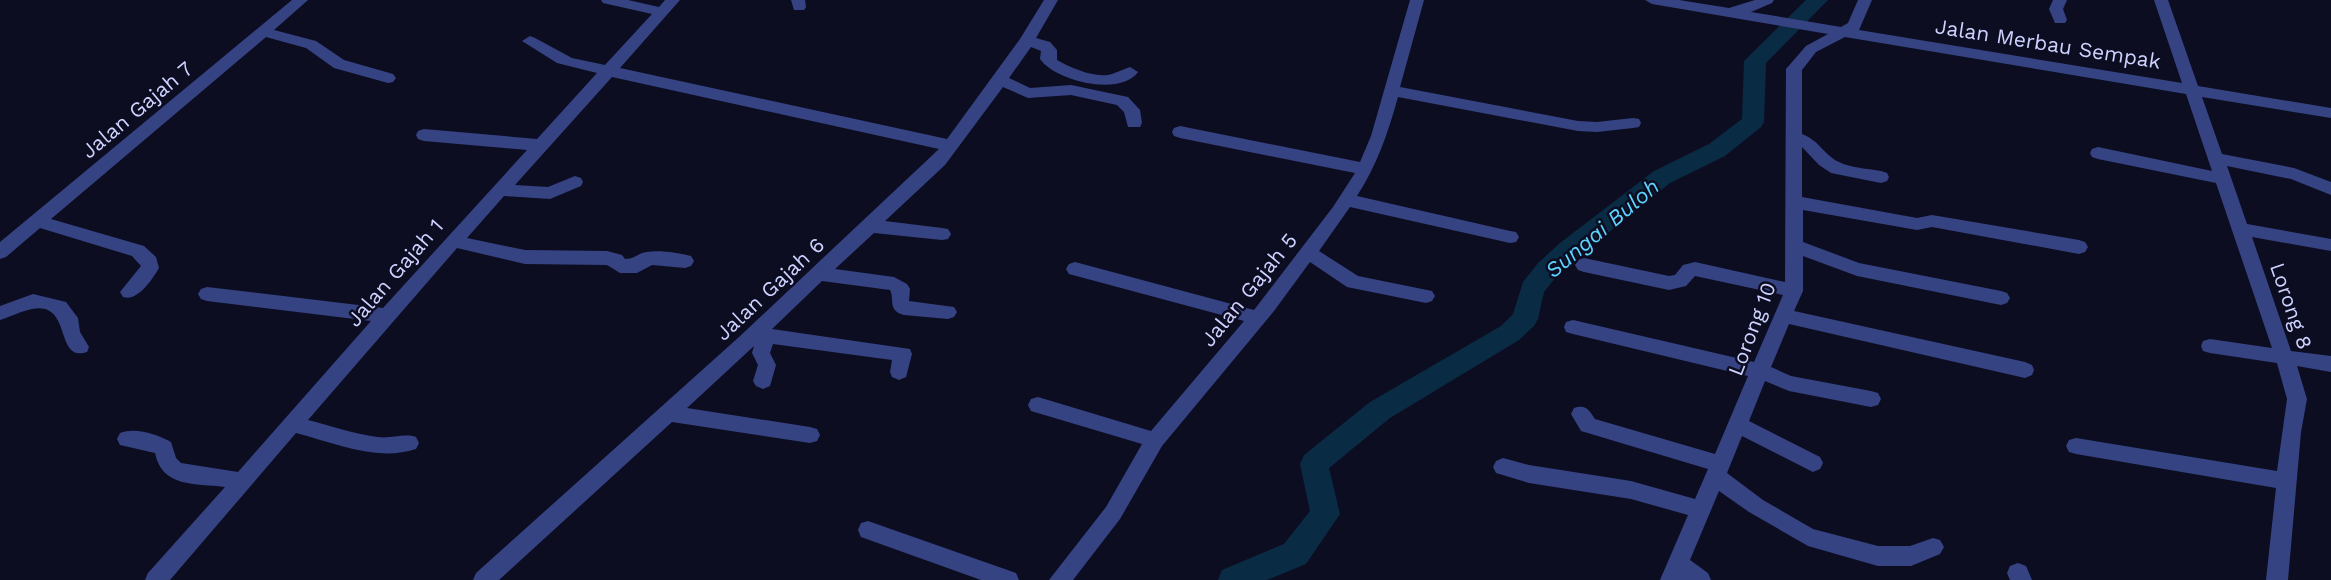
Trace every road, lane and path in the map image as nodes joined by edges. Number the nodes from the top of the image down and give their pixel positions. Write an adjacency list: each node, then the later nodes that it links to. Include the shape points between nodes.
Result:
1 (301, 0): 14 (street, Jalan Gajah 7)
2 (608, 0): 10 (street)
3 (1050, 0): 16 (street, Jalan Gajah 6)
4 (1418, 0): 22 (street, Jalan Gajah 5)
5 (1652, 0): 11 (street, Jalan Merbau Sempak)
6 (1767, 0): 11 (street)
7 (1865, 0): 13 (street, via 1854,26)
8 (2060, 0): 12 (street, via 2056,9)
9 (2162, 0): 21 (street, Lorong 8)
10 (664, 4): 17 (street, Jalan Gajah 1)
11 (1726, 12): 13 (street, Jalan Merbau Sempak)
12 (2060, 20)
13 (1837, 31): 21 (street, Jalan Merbau Sempak); 28 (street, Lorong 10, via 1811,49 1794,69)
14 (263, 32): 19 (street, via 311,44 339,64); 41 (street, Jalan Gajah 7)
15 (530, 41): 17 (street, via 560,59)
16 (1027, 41): 18 (street, via 1045,45 1052,66 1069,72 1106,80); 20 (street, Jalan Gajah 6)
17 (609, 71): 29 (street, Jalan Gajah 1); 30 (street)
18 (1130, 72)
19 (388, 78)
20 (1000, 80): 24 (street, via 1035,94 1062,90 1122,100 1132,110); 30 (street, Jalan Gajah 6)
21 (2192, 90): 23 (street, Jalan Merbau Sempak); 32 (street, Lorong 8)
22 (1392, 91): 25 (street, via 1578,126); 33 (street, Jalan Gajah 5)
23 (2331, 113)
24 (1134, 123)
25 (1633, 123)
26 (1180, 132): 33 (street)
27 (424, 135): 29 (street)
28 (1794, 137): 34 (street, via 1811,144 1837,169); 40 (street, Lorong 10)
29 (539, 145): 38 (street, Jalan Gajah 1)
30 (951, 146): 42 (street, Jalan Gajah 6)
31 (2098, 153): 35 (street)
32 (2216, 159): 35 (street, Lorong 8); 37 (street, via 2294,174)
33 (1366, 169): 39 (street, Jalan Gajah 5)
34 (1881, 177)
35 (2224, 178): 43 (street, Lorong 8)
36 (575, 182): 38 (street, via 549,193)
37 (2331, 189)
38 (499, 190): 46 (street, Jalan Gajah 1)
39 (1346, 200): 45 (street); 51 (street, Jalan Gajah 5)
40 (1794, 202): 48 (street, Lorong 10); 49 (street, via 1917,224 1932,220)
41 (37, 221): 50 (street, Jalan Gajah 7); 57 (street, via 138,251 150,262 150,268)
42 (871, 226): 44 (street); 55 (street, Jalan Gajah 6)
43 (2241, 229): 47 (street); 70 (street, Lorong 8)
44 (942, 234)
45 (1510, 237)
46 (453, 241): 52 (street, via 525,257 607,258 629,267 649,258); 63 (street, Jalan Gajah 1)
47 (2331, 245)
48 (1794, 246): 56 (street, Lorong 10); 60 (street, via 1857,269)
49 (2079, 247)
50 (1, 250)
51 (1308, 252): 59 (street, via 1353,282); 65 (street, Jalan Gajah 5)
52 (685, 261)
53 (1584, 265): 56 (street, via 1669,283 1680,281 1695,269)
54 (1075, 269): 65 (street)
55 (819, 274): 61 (street, via 894,284 901,289 900,303 904,308); 67 (street, Jalan Gajah 6)
56 (1794, 291): 64 (street, Lorong 10)
57 (129, 292)
58 (207, 294): 63 (street)
59 (1426, 296)
60 (2001, 298)
61 (948, 312)
62 (0, 313): 69 (street, via 33,301 60,307 69,318 71,334)
63 (387, 316): 80 (street, Jalan Gajah 1)
64 (1783, 316): 72 (street); 73 (street, Lorong 10)
65 (1258, 318): 84 (street, Jalan Gajah 5)
66 (1573, 327): 73 (street)
67 (759, 334): 74 (street, via 903,354); 75 (street, via 767,365); 78 (street, Jalan Gajah 6)
68 (2210, 346): 70 (street)
69 (80, 347)
70 (2284, 357): 71 (street); 91 (street, Lorong 8, via 2297,399)
71 (2331, 364)
72 (2025, 370)
73 (1760, 371): 76 (street, via 1789,383); 81 (street, Lorong 10)
74 (899, 372)
75 (763, 381)
76 (1871, 399)
77 (1038, 405): 84 (street)
78 (668, 413): 82 (street); 97 (street, Jalan Gajah 6)
79 (1581, 414): 89 (street, via 1588,425)
80 (292, 424): 85 (street, via 374,445); 90 (street, Jalan Gajah 1)
81 (1737, 424): 87 (street); 89 (street, Lorong 10)
82 (810, 435)
83 (127, 439): 90 (street, via 153,442 164,448 167,462 176,471)
84 (1155, 440): 99 (street, Jalan Gajah 5, via 1113,513)
85 (409, 443)
86 (2076, 446): 91 (street)
87 (1813, 463)
88 (1503, 467): 92 (street, via 1630,490)
89 (1718, 470): 92 (street, Lorong 10); 94 (street, via 1756,506 1808,537 1878,556 1911,555)
90 (242, 481): 96 (street, Jalan Gajah 1)
91 (2286, 481): 101 (street, Lorong 8)
92 (1701, 510): 95 (street, Lorong 10)
93 (868, 530): 98 (street)
94 (1933, 547)
95 (1674, 572): 100 (street)
96 (156, 580)
97 (484, 580)
98 (1008, 580)
99 (1060, 580)
100 (1700, 580)
101 (2277, 580)

